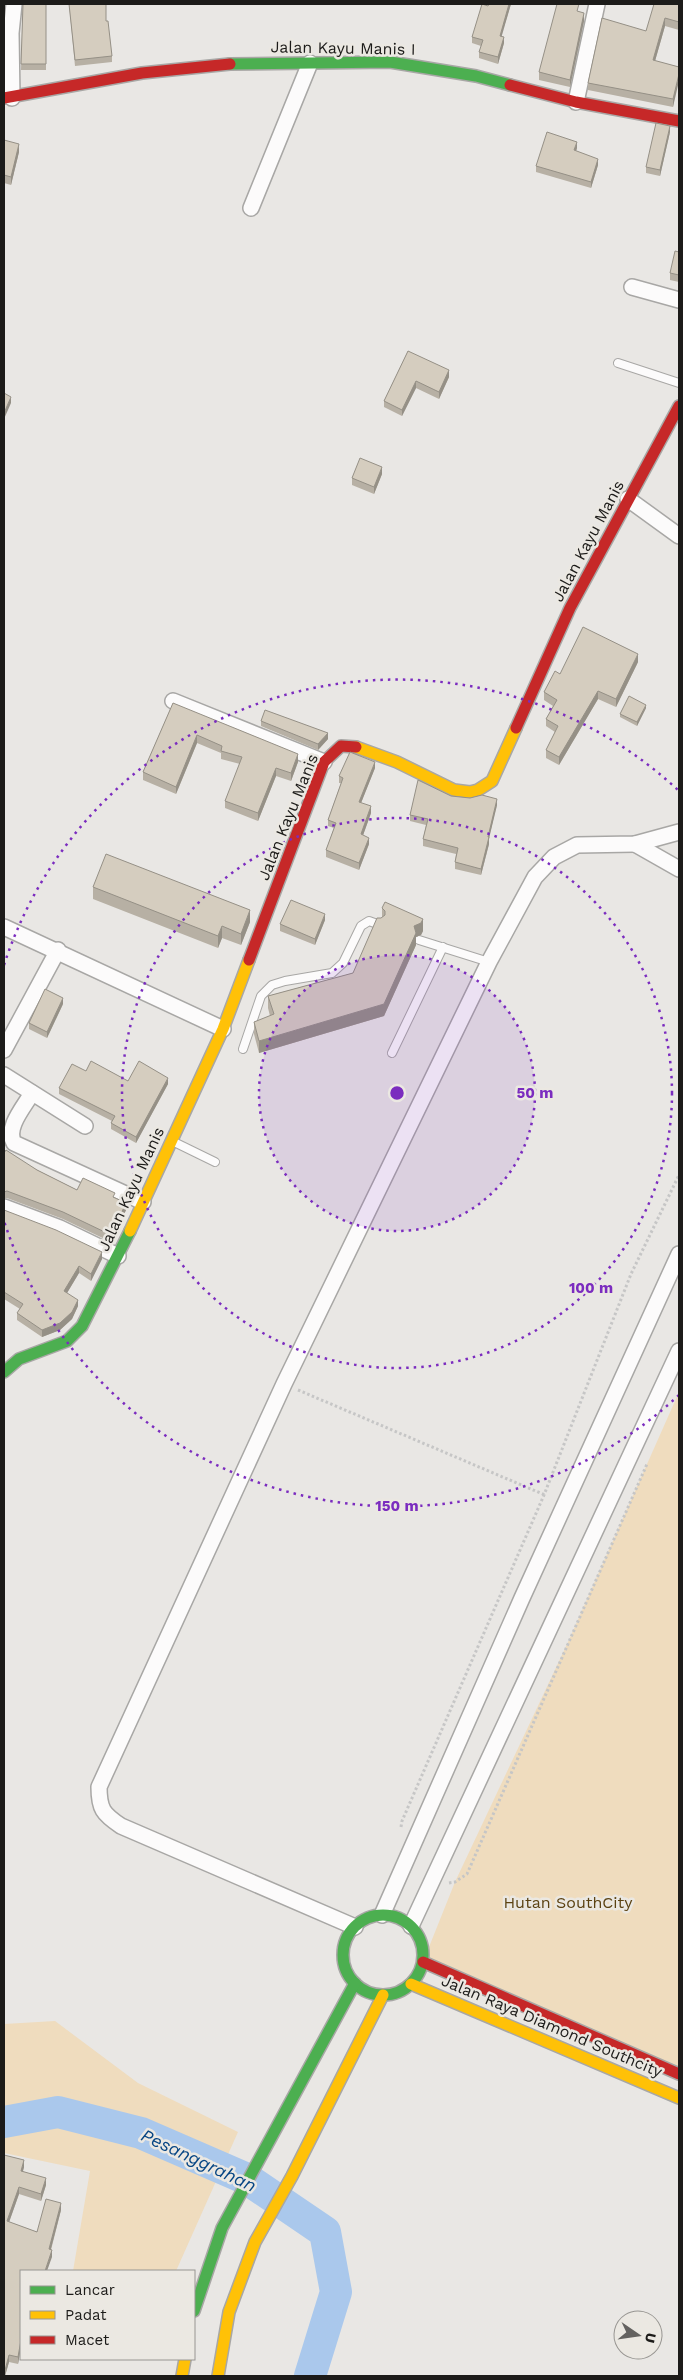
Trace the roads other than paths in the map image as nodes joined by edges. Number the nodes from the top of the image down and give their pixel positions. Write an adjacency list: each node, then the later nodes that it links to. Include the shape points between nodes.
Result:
1 (14, 4): 3 (street)
2 (598, 4): 6 (street)
3 (7, 32): 5 (street)
4 (310, 62): 5 (street, Jalan Kayu Manis I, via 250,62 174,69); 6 (street, Jalan Kayu Manis I, via 415,65 501,82); 8 (street)
5 (8, 98)
6 (576, 102): 7 (street, Jalan Kayu Manis I)
7 (679, 121)
8 (251, 208)
9 (632, 287): 10 (street)
10 (679, 300)
11 (618, 363): 12 (lane)
12 (679, 383)
13 (679, 406): 14 (street, Jalan Kayu Manis)
14 (628, 499): 15 (street); 17 (street, Jalan Kayu Manis, via 570,608 498,770 482,789 466,793 454,790 359,746 341,746)
15 (679, 536)
16 (173, 701): 17 (street)
17 (324, 762): 27 (street, Jalan Kayu Manis)
18 (679, 832): 19 (street)
19 (635, 844): 20 (street); 26 (street, via 577,845 554,857 535,877)
20 (679, 869)
21 (380, 925): 28 (lane, via 370,921 362,926 343,963 332,973 272,985 261,996)
22 (4, 927): 25 (street)
23 (419, 940): 24 (lane)
24 (443, 947): 26 (lane); 30 (lane)
25 (58, 950): 27 (street); 29 (street)
26 (489, 962): 44 (street, via 284,1384 99,1788 99,1803 106,1816 121,1826)
27 (223, 1029): 34 (street, Jalan Kayu Manis)
28 (243, 1049)
29 (4, 1050)
30 (392, 1053)
31 (4, 1075): 32 (street)
32 (32, 1093): 33 (street); 36 (street, via 11,1130 10,1137 14,1143)
33 (85, 1126)
34 (172, 1140): 35 (lane); 36 (street, Jalan Kayu Manis)
35 (215, 1162)
36 (143, 1202): 39 (street, Jalan Kayu Manis)
37 (4, 1207): 39 (street, via 60,1228)
38 (679, 1254): 42 (street)
39 (118, 1256): 41 (street, Jalan Kayu Manis, via 76,1334 67,1341 19,1359)
40 (679, 1351): 43 (street)
41 (4, 1372)
42 (382, 1915): 43 (street, via 398,1917); 44 (street, via 367,1918)
43 (411, 1926): 45 (street, via 419,1937)
44 (355, 1927): 46 (street, via 346,1940 343,1955 346,1970)
45 (423, 1962): 47 (street); 49 (street, Jalan Raya Diamond Southcity)
46 (355, 1983): 48 (street, via 368,1992); 51 (street, via 222,2228)
47 (411, 1984): 48 (street, via 403,1990); 50 (street, Jalan Raya Diamond Southcity)
48 (383, 1995): 54 (street, via 255,2242 229,2312)
49 (679, 2074)
50 (679, 2098)
51 (195, 2308)
52 (185, 2360): 53 (street)
53 (182, 2376)
54 (218, 2376)

